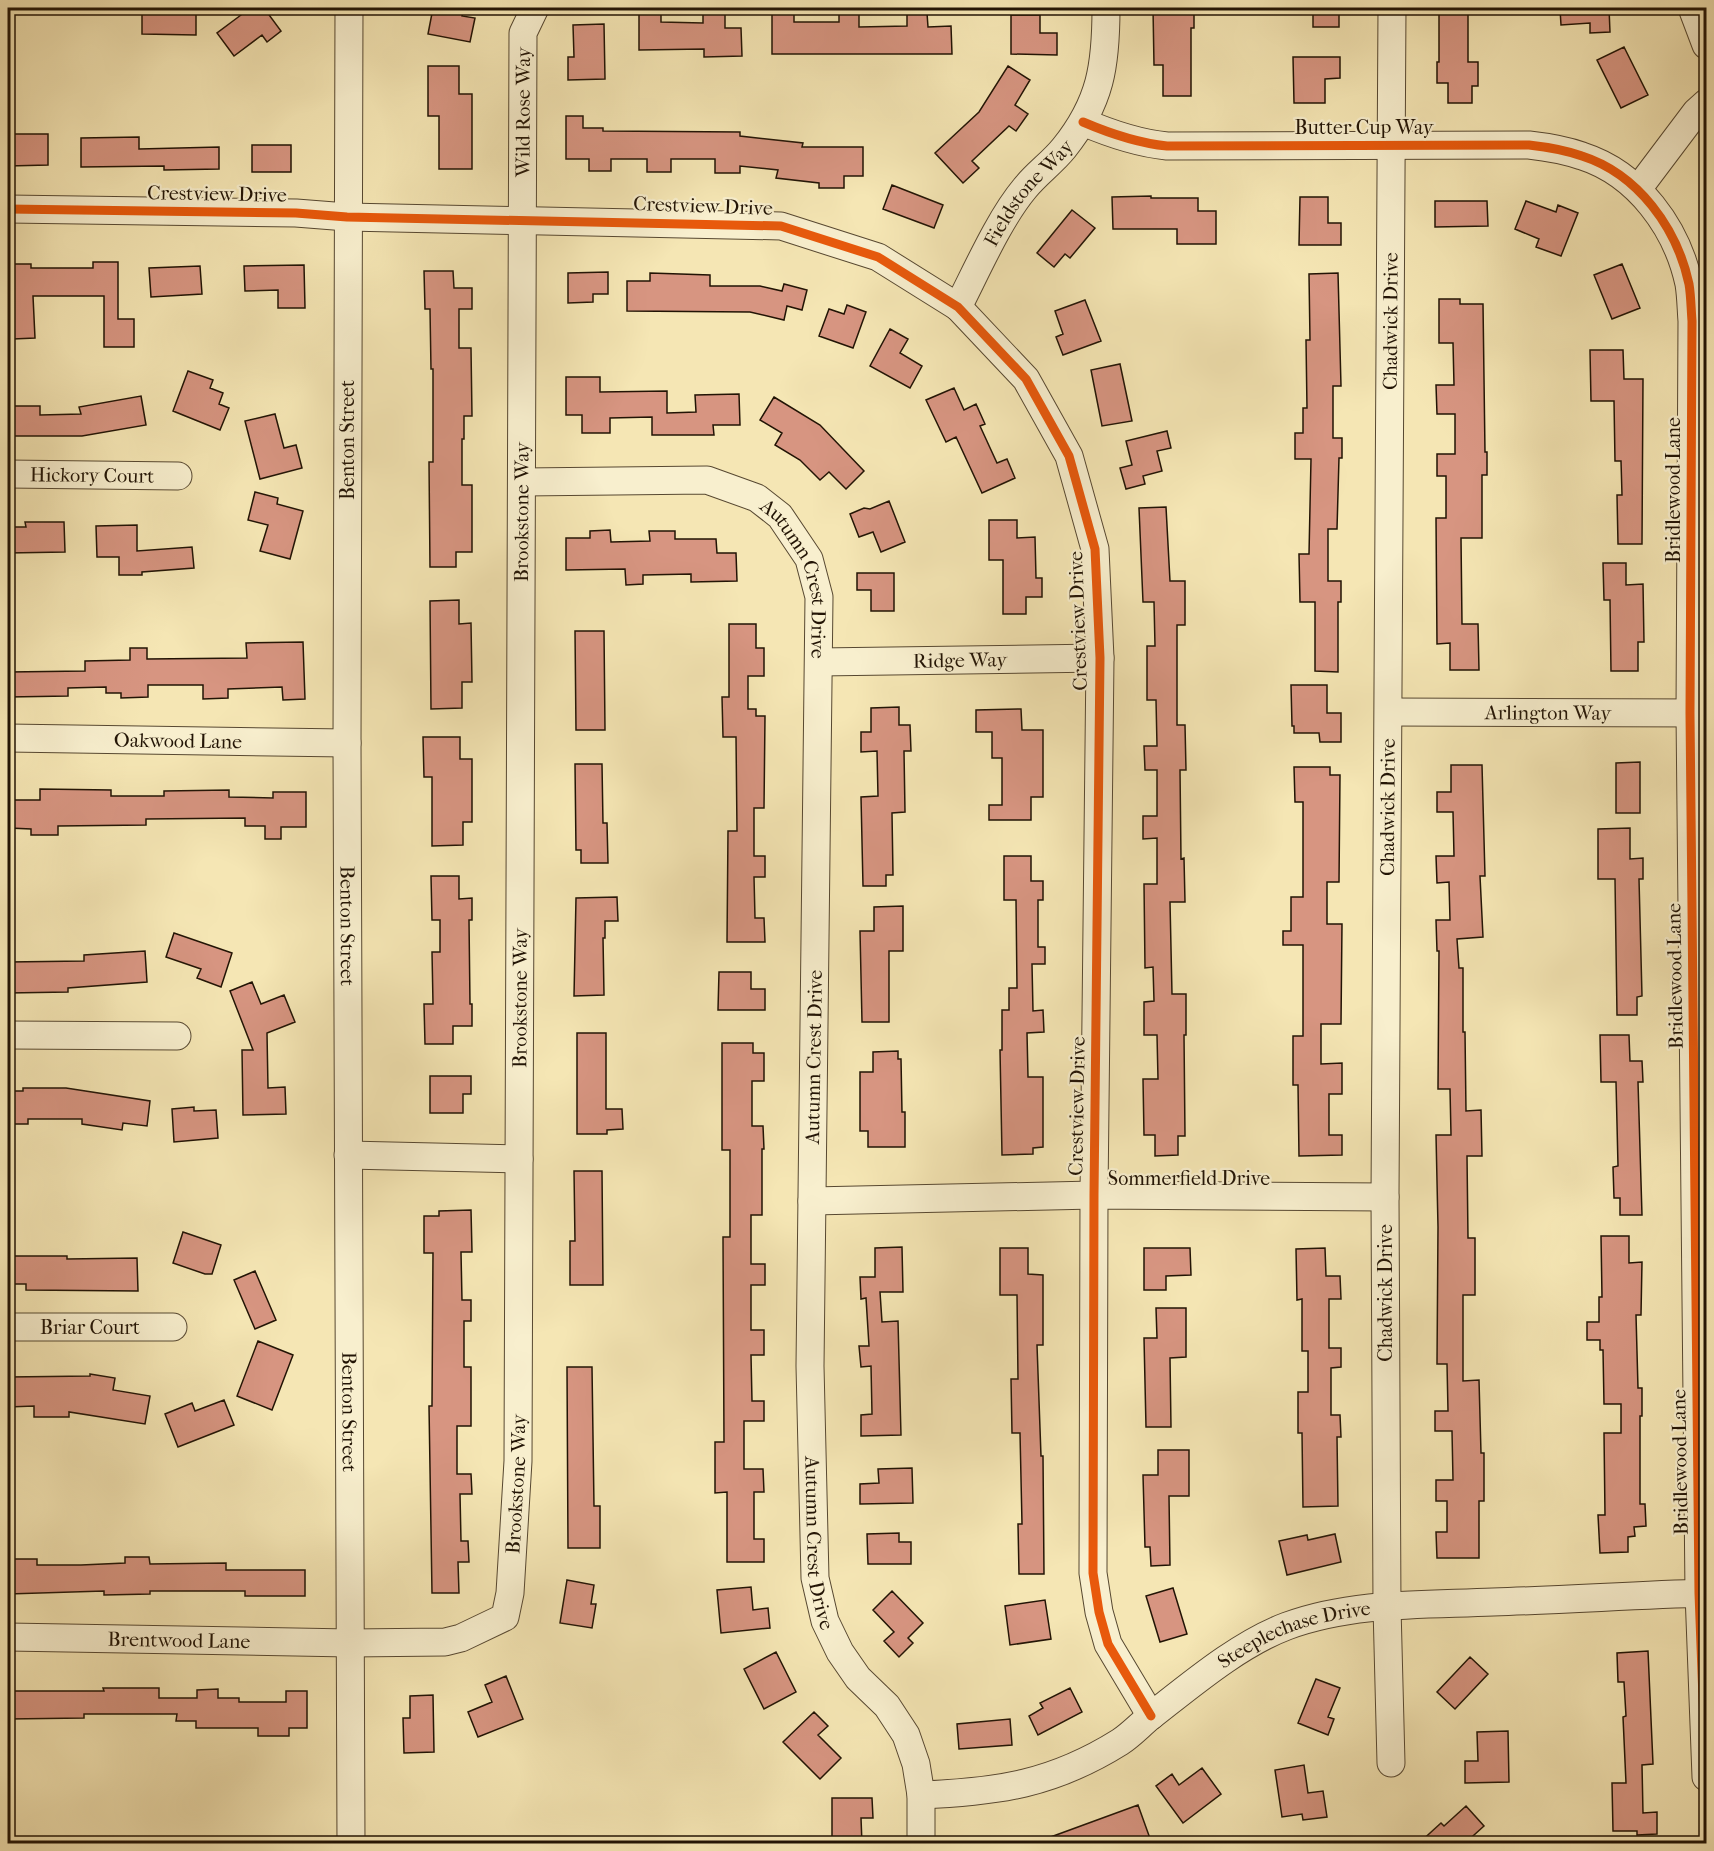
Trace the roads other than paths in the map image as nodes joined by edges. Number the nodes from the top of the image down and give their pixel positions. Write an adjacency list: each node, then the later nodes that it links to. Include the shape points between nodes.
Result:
1 (349, 8): 12 (street, Benton Street)
2 (535, 8): 13 (street, Wild Rose Way, via 523,33)
3 (1106, 8): 8 (street, Fieldstone Way, via 1105,59)
4 (1392, 8): 9 (street, Chadwick Drive)
5 (1692, 8): 6 (street)
6 (1707, 45)
7 (1707, 104): 10 (street, via 1696,112)
8 (1083, 123): 9 (street, Butter Cup Way, via 1142,143 1167,146); 14 (street, Fieldstone Way, via 1063,150 1025,187)
9 (1392, 145): 10 (street, Butter Cup Way, via 1529,145 1558,149 1585,156); 20 (street, Chadwick Drive)
10 (1638, 189): 21 (street, Bridlewood Lane, via 1660,215 1678,247 1689,285)
11 (8, 210): 12 (street, Crestview Drive)
12 (347, 217): 13 (street, Crestview Drive); 23 (street, Benton Street)
13 (522, 219): 14 (street, Crestview Drive, via 781,226 878,257); 17 (street, Brookstone Way)
14 (958, 307): 18 (street, Crestview Drive, via 1026,380 1069,456 1095,549)
15 (8, 474): 16 (street, Hickory Court)
16 (177, 476)
17 (523, 482): 19 (street, Autumn Crest Drive, via 707,480 757,498 780,516 809,559 819,597); 27 (street, Brookstone Way)
18 (1100, 658): 19 (street, Ridge Way); 28 (street, Crestview Drive)
19 (819, 662): 30 (street, Autumn Crest Drive)
20 (1389, 712): 21 (street, Arlington Way); 29 (street, Chadwick Drive)
21 (1698, 713): 33 (street, Bridlewood Lane)
22 (8, 738): 23 (street, Oakwood Lane)
23 (347, 742): 26 (street, Benton Street)
24 (8, 1035): 25 (street)
25 (177, 1036)
26 (348, 1155): 27 (street); 36 (street, Benton Street)
27 (519, 1159): 36 (street, Brookstone Way, via 518,1461 505,1617 446,1642)
28 (1094, 1195): 29 (street, Sommerfield Drive); 30 (street, Sommerfield Drive); 37 (street, Crestview Drive, via 1093,1573 1108,1644)
29 (1385, 1197): 34 (street, Chadwick Drive)
30 (812, 1201): 40 (street, Autumn Crest Drive, via 814,1578 825,1621 840,1652 858,1678 887,1706 906,1735)
31 (8, 1327): 32 (street, Briar Court)
32 (172, 1327)
33 (1703, 1593): 34 (street, Steeplechase Drive); 39 (street, Bridlewood Lane)
34 (1387, 1607): 37 (street, Steeplechase Drive, via 1316,1617 1266,1636); 38 (street, Chadwick Drive)
35 (8, 1637): 36 (street, Brentwood Lane)
36 (350, 1643): 41 (street, Benton Street)
37 (1151, 1716): 40 (street, Steeplechase Drive, via 1121,1741 1048,1778 972,1793)
38 (1391, 1763)
39 (1707, 1777)
40 (921, 1795): 42 (street, Autumn Crest Drive)
41 (351, 1844)
42 (921, 1844)

